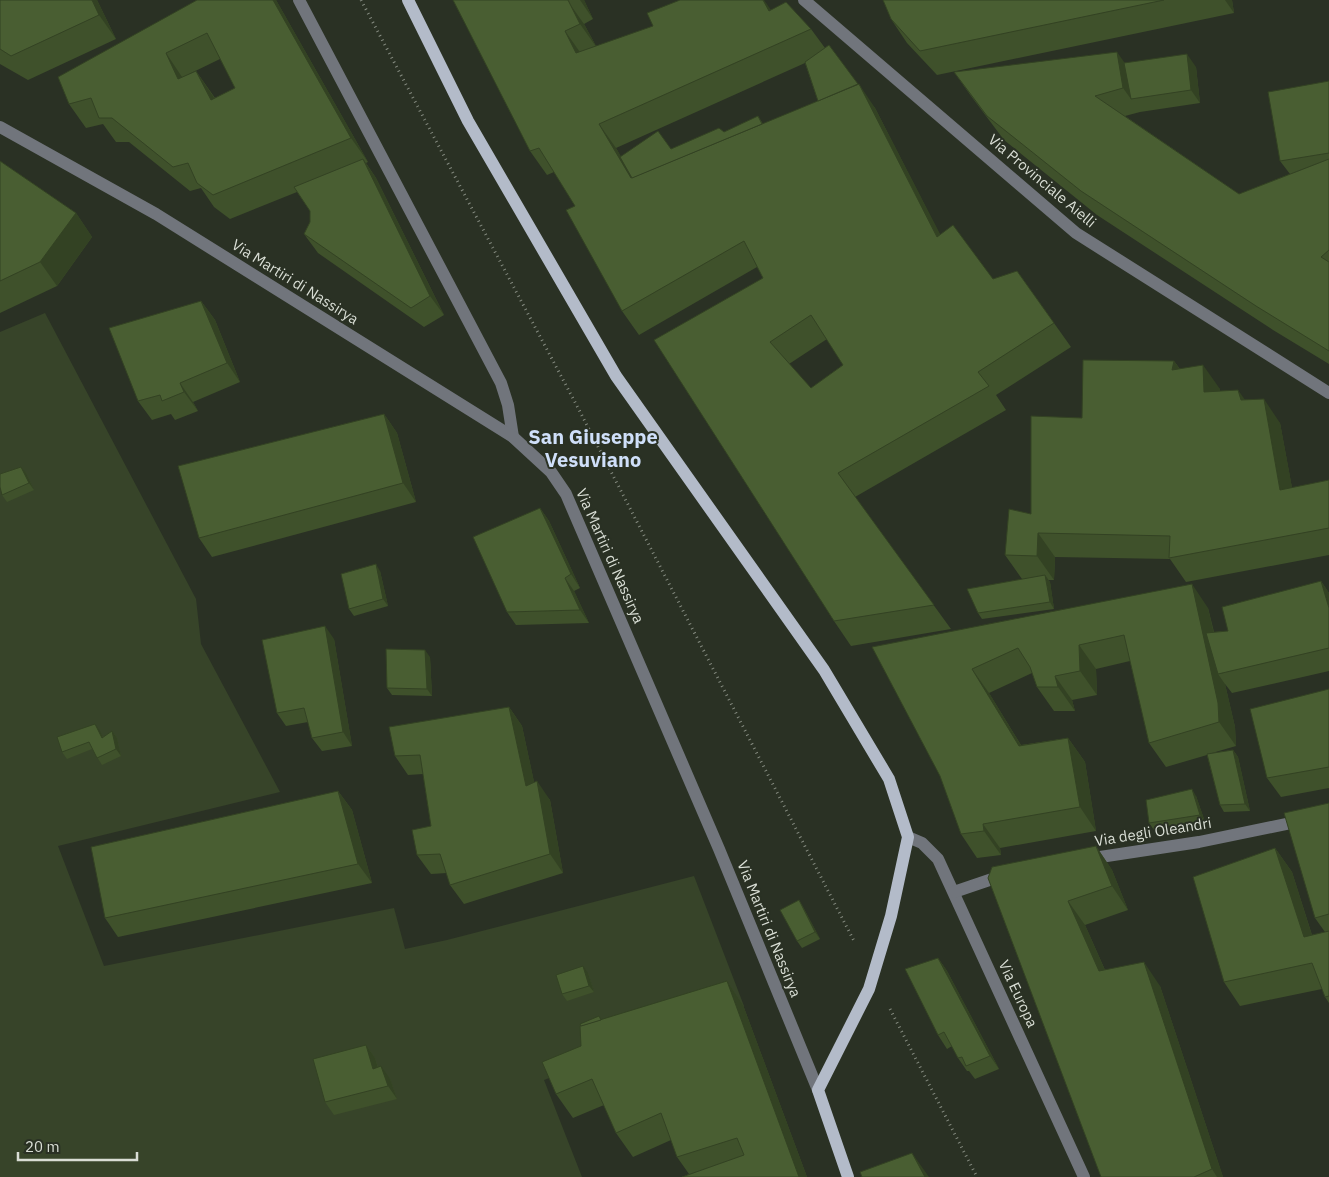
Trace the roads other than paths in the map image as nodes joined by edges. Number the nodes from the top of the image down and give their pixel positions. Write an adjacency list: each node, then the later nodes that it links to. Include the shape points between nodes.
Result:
1 (299, 0): 6 (street, via 501,383)
2 (408, 0): 8 (main road, via 468,121 616,376 829,678 889,779)
3 (804, 0): 5 (street, Via Provinciale Aielli, via 1076,233)
4 (0, 127): 6 (street, Via Martiri di Nassirya, via 156,214)
5 (1329, 393)
6 (513, 437): 12 (street, Via Martiri di Nassirya, via 550,472 566,494 719,849)
7 (1329, 815): 9 (street, Via degli Oleandri, via 1198,842)
8 (908, 838): 11 (street, Via Europa, via 922,843 938,859); 12 (main road, via 891,916 869,989)
9 (1076, 861)
10 (1019, 870): 11 (street)
11 (954, 892): 14 (street, Via Europa)
12 (818, 1090): 13 (main road)
13 (848, 1177)
14 (1084, 1177)

